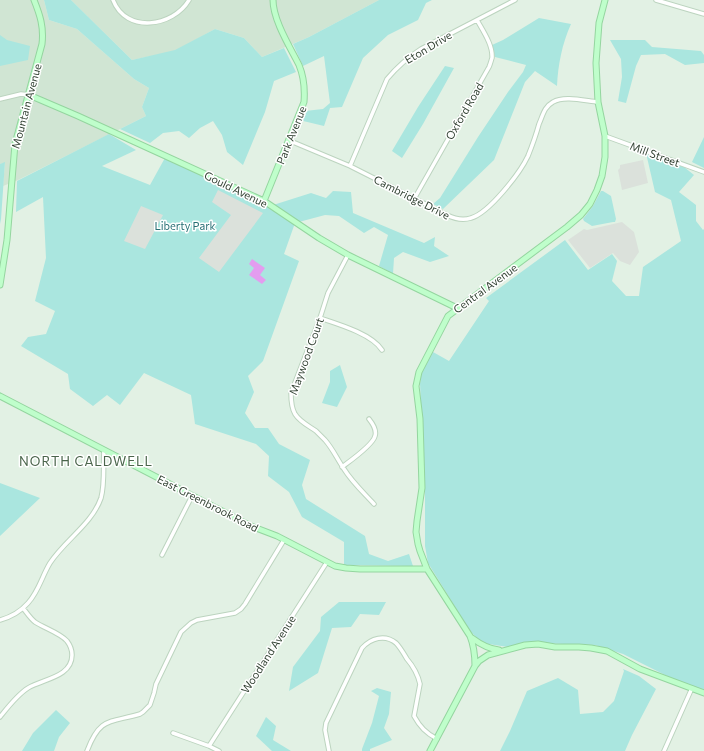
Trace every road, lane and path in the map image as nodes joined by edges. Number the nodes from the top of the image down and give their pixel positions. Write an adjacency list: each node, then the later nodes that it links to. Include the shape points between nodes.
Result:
1 (35, 0): 10 (street, Mountain Avenue, via 43,34)
2 (113, 0): 3 (street, via 128,19 150,23 172,16)
3 (189, 0)
4 (273, 0): 14 (street, Park Avenue, via 276,18 302,72 304,87 304,102)
5 (515, 0): 9 (street, Eton Drive)
6 (605, 0): 12 (street, Central Avenue, via 597,35)
7 (656, 0): 8 (street)
8 (704, 14)
9 (477, 20): 15 (street, Eton Drive, via 421,49 395,69 387,80); 17 (street, Oxford Road, via 488,42 492,59)
10 (29, 95): 11 (street, via 21,94); 18 (street, Gould Avenue); 20 (street, Mountain Avenue, via 14,151 8,230)
11 (0, 99)
12 (598, 102): 13 (street, Central Avenue); 17 (street, Cambridge Drive, via 567,98 550,104 543,112 528,156 512,181 498,197 475,216 454,218)
13 (605, 136): 16 (street, Mill Street); 21 (street, Central Avenue, via 602,176 590,204 581,215)
14 (288, 140): 15 (street, Cambridge Drive); 18 (street, Park Avenue)
15 (350, 166): 17 (street, Cambridge Drive)
16 (704, 172)
17 (414, 198)
18 (264, 201): 19 (street, Gould Avenue)
19 (348, 254): 21 (street, Gould Avenue); 22 (street, Maywood Court, via 328,293)
20 (0, 285)
21 (457, 308): 33 (street, Central Avenue, via 448,316 422,365 416,386 420,419 422,488 416,532)
22 (320, 318): 23 (street, via 355,331 376,343); 27 (street, Maywood Court, via 291,393 291,402 295,414 326,442)
23 (382, 350)
24 (0, 396): 26 (street, East Greenbrook Road)
25 (369, 418): 27 (street, via 374,425 375,437)
26 (104, 450): 28 (street, East Greenbrook Road); 34 (street, via 103,487 97,506 54,558 34,596)
27 (342, 467): 29 (street, Maywood Court)
28 (192, 496): 30 (street, East Greenbrook Road); 31 (street)
29 (374, 504)
30 (284, 540): 32 (street, East Greenbrook Road); 45 (street, via 245,604 235,613 197,620 186,627 176,640 156,684 150,705 140,714 103,724)
31 (162, 555)
32 (327, 562): 33 (street, East Greenbrook Road, via 346,568); 44 (street, Woodland Avenue)
33 (427, 568): 36 (street, Central Avenue)
34 (23, 608): 35 (street); 41 (street, via 35,622 65,639 71,648 72,657 63,673 28,688)
35 (0, 620)
36 (470, 636): 37 (street, via 488,648); 38 (street, via 474,646)
37 (502, 651): 38 (street, via 488,655); 39 (street, via 538,644 600,650 636,668)
38 (475, 666): 43 (street)
39 (692, 688): 40 (street); 49 (street)
40 (704, 692)
41 (0, 717)
42 (174, 732): 44 (street)
43 (437, 738): 47 (street, via 422,728 414,716 420,684 412,665 395,643 386,639 374,639 362,648 326,723); 48 (street)
44 (209, 746): 46 (street)
45 (87, 751)
46 (219, 751)
47 (329, 751)
48 (430, 751)
49 (664, 751)

